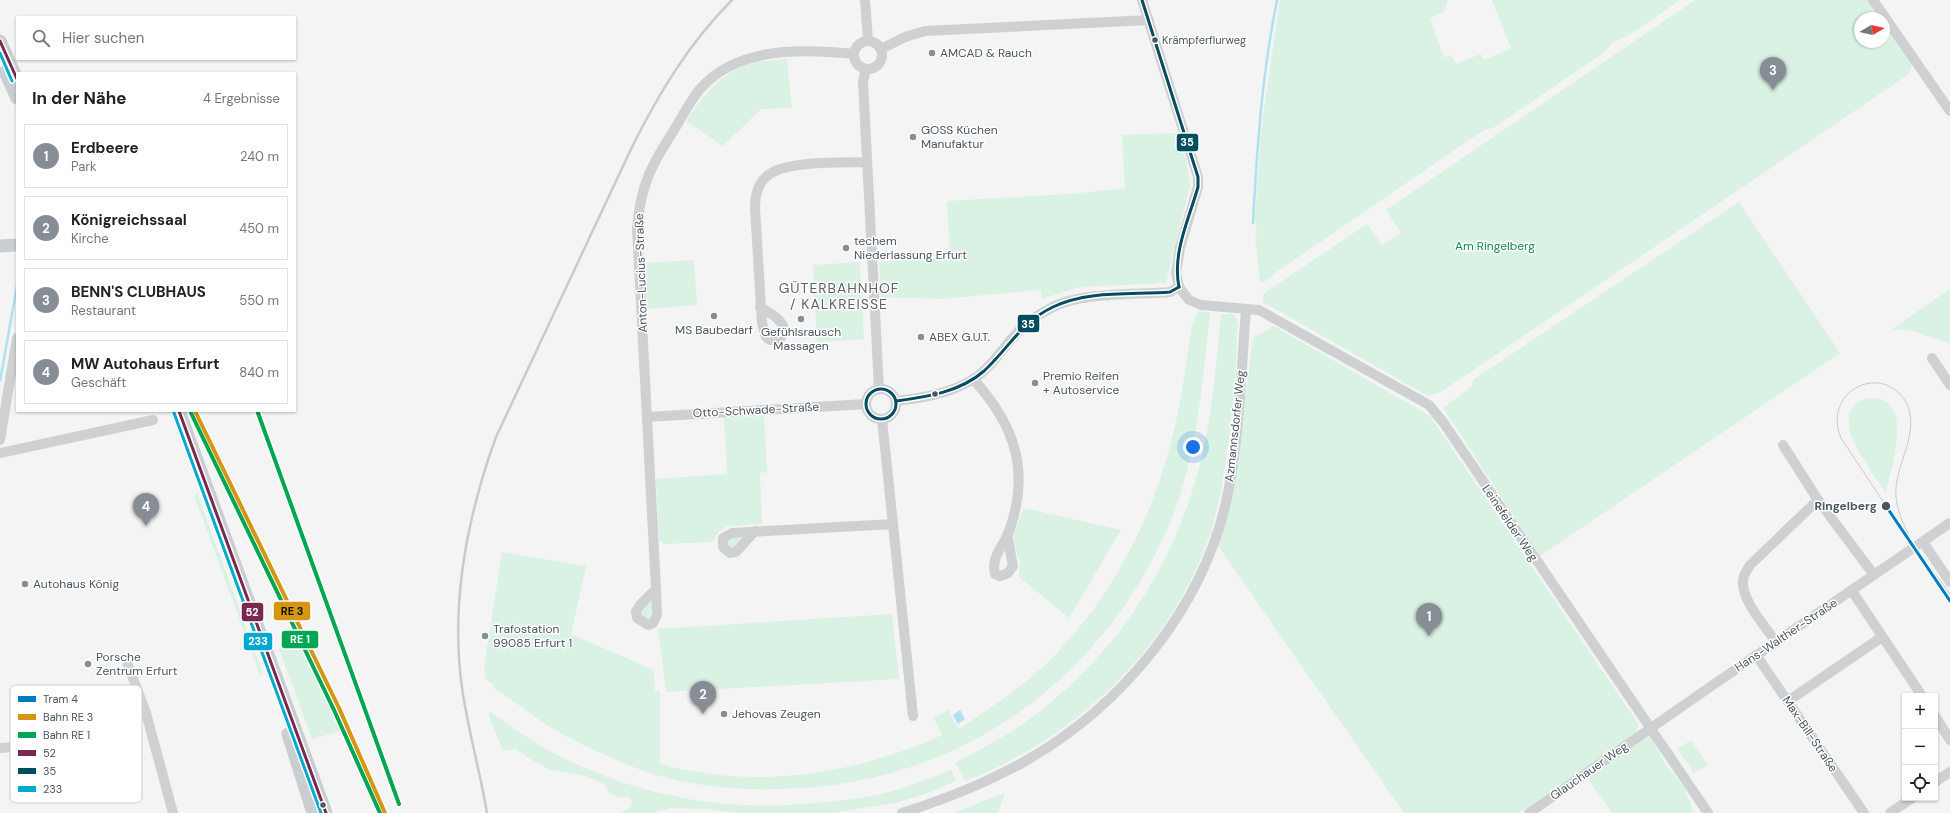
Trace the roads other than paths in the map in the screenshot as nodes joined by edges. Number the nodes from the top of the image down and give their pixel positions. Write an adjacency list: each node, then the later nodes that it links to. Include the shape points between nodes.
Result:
1 (865, 0): 5 (street)
2 (1142, 0): 4 (street)
3 (1873, 0): 13 (street)
4 (1148, 20): 7 (street, via 925,31 905,37); 17 (street, via 1198,177 1180,248 1176,273)
5 (868, 40): 7 (street, via 876,43); 8 (street, via 857,46)
6 (0, 41): 11 (main road)
7 (881, 49): 10 (street, via 879,63)
8 (854, 54): 10 (street, via 856,62); 29 (street, Anton-Lucius-Straße, via 799,51 762,55 723,68 700,89 658,155 645,182 639,204 637,228)
9 (0, 62): 12 (main road)
10 (866, 68): 14 (street, via 863,82)
11 (16, 77)
12 (16, 96)
13 (1950, 111)
14 (867, 162): 18 (street, via 791,166 777,170 761,183 755,199); 24 (street)
15 (16, 245): 16 (main road)
16 (0, 246)
17 (1180, 287): 19 (street, Leinefelder Weg, via 1189,300 1201,305); 22 (street, via 1170,292 1078,299 1055,306 1017,332)
18 (760, 307)
19 (1246, 310): 57 (street, Leinefelder Weg, via 1259,310 1280,320 1429,405); 67 (street, Azmannsdorfer Weg, via 1228,494 1202,573 1172,626 1122,686 1055,742 998,776)
20 (16, 344): 32 (street)
21 (1932, 358): 23 (street)
22 (973, 380): 25 (street, via 940,394); 39 (street, via 990,397 1004,420 1016,450 1018,488)
23 (1950, 385)
24 (879, 388): 25 (street, via 888,390); 26 (street, via 868,395)
25 (896, 401): 30 (street, via 891,415)
26 (866, 404): 29 (street, Otto-Schwade-Straße); 30 (street, via 866,409 872,416)
27 (170, 412): 65 (main road, via 283,718)
28 (179, 412): 66 (main road)
29 (647, 417): 43 (street, Anton-Lucius-Straße)
30 (882, 419): 37 (street)
31 (154, 420): 34 (street)
32 (0, 440)
33 (1783, 445): 35 (street)
34 (0, 453)
35 (1818, 500): 41 (street); 46 (street, via 1750,565 1744,576 1743,587 1747,599)
36 (1950, 523): 40 (street, Hans-Walther-Straße)
37 (893, 524): 38 (street); 55 (street)
38 (755, 531)
39 (1007, 536)
40 (1923, 542): 41 (street, Hans-Walther-Straße); 42 (street)
41 (1874, 575): 44 (street, Hans-Walther-Straße)
42 (1950, 582)
43 (656, 589)
44 (1852, 591): 45 (street); 46 (street, Hans-Walther-Straße)
45 (1882, 637): 50 (street); 51 (street)
46 (1776, 642): 47 (street, Hans-Walther-Straße)
47 (1756, 656): 51 (street, Max-Bill-Straße); 57 (street, Hans-Walther-Straße)
48 (128, 665): 49 (street)
49 (136, 685)
50 (1920, 693)
51 (1788, 701): 70 (street, Max-Bill-Straße)
52 (142, 702): 53 (street)
53 (146, 713): 54 (street); 64 (street)
54 (142, 714)
55 (913, 716)
56 (1938, 721): 58 (street)
57 (1650, 729): 68 (street, Glauchauer Weg); 69 (street, Leinefelder Weg)
58 (1950, 740)
59 (10, 747): 60 (street)
60 (0, 748)
61 (1950, 772): 62 (street)
62 (1938, 780)
63 (1908, 801): 71 (street)
64 (173, 813)
65 (313, 813)
66 (326, 813)
67 (902, 813)
68 (1529, 813)
69 (1708, 813)
70 (1864, 813)
71 (1890, 813)

